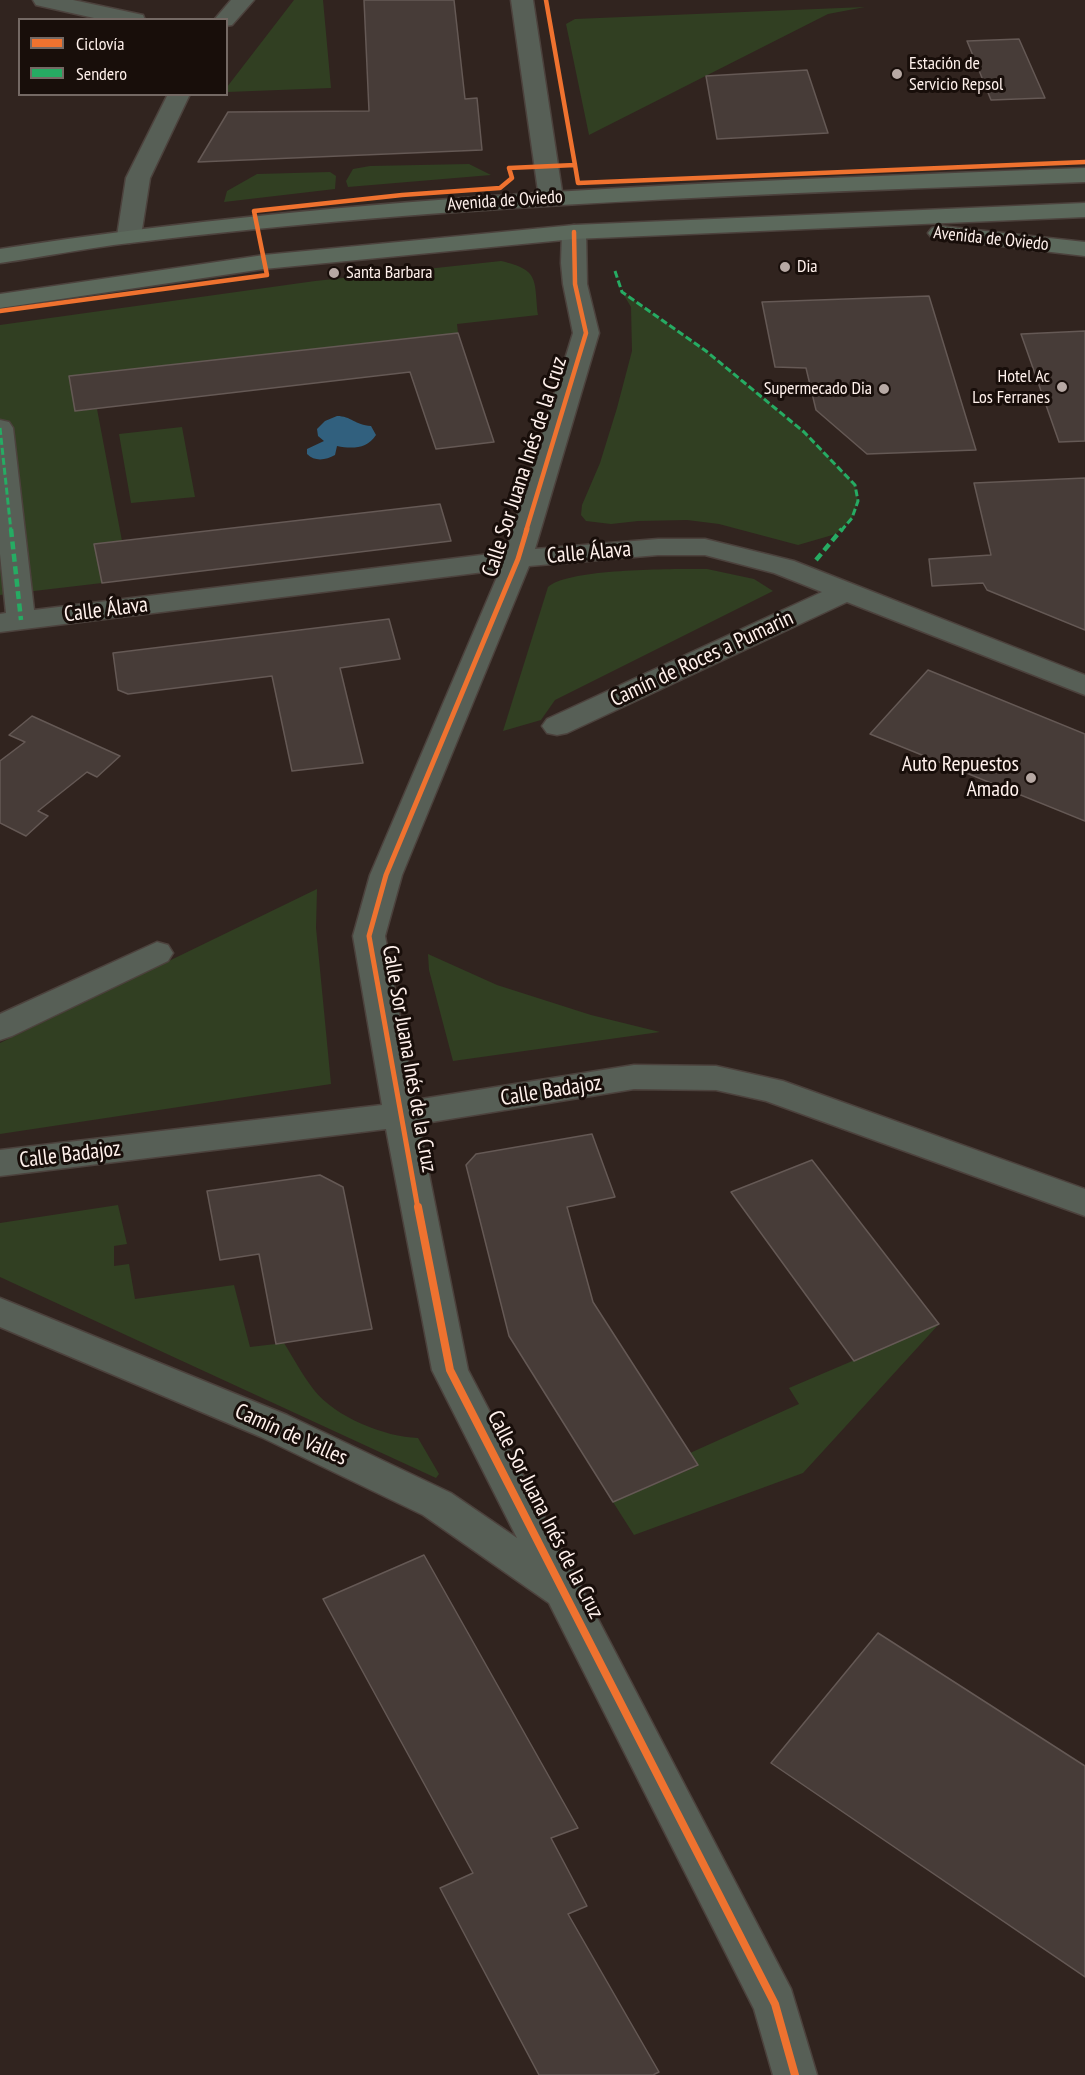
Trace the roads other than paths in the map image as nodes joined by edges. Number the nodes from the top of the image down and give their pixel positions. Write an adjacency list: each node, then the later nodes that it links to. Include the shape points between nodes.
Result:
1 (44, 0): 4 (street)
2 (243, 0): 5 (street)
3 (522, 0): 8 (street)
4 (126, 18)
5 (226, 18)
6 (178, 96): 12 (street, via 138,178)
7 (1085, 174): 8 (main road, Avenida de Oviedo)
8 (551, 198): 12 (main road, Avenida de Oviedo)
9 (1085, 210): 10 (main road, Avenida de Oviedo)
10 (825, 221): 11 (main road, Avenida de Oviedo); 13 (main road, Avenida de Oviedo)
11 (574, 231): 15 (main road, Avenida de Oviedo, via 264,262); 17 (street, Calle Sor Juana Inés de la Cruz, via 575,284 586,333)
12 (129, 236): 14 (main road, Avenida de Oviedo)
13 (1085, 249)
14 (0, 256)
15 (0, 301)
16 (0, 428): 19 (street)
17 (518, 559): 18 (street, Calle Álava, via 658,546 705,547 784,567); 19 (street, Calle Álava); 24 (street, Calle Sor Juana Inés de la Cruz, via 386,875 369,936)
18 (847, 591): 20 (street, Calle Álava); 21 (street, Camín de Roces a Pumarin)
19 (11, 621)
20 (1085, 686)
21 (557, 726)
22 (158, 953): 23 (street)
23 (0, 1028)
24 (400, 1115): 25 (street, Calle Badajoz); 26 (street, Calle Badajoz, via 634,1077 717,1078 771,1090); 28 (street, Calle Sor Juana Inés de la Cruz, via 450,1370)
25 (0, 1163)
26 (1085, 1203)
27 (0, 1312): 28 (street, Camín de Valles, via 274,1426 437,1504)
28 (563, 1591): 29 (street, Calle Sor Juana Inés de la Cruz, via 775,2004)
29 (795, 2075)

